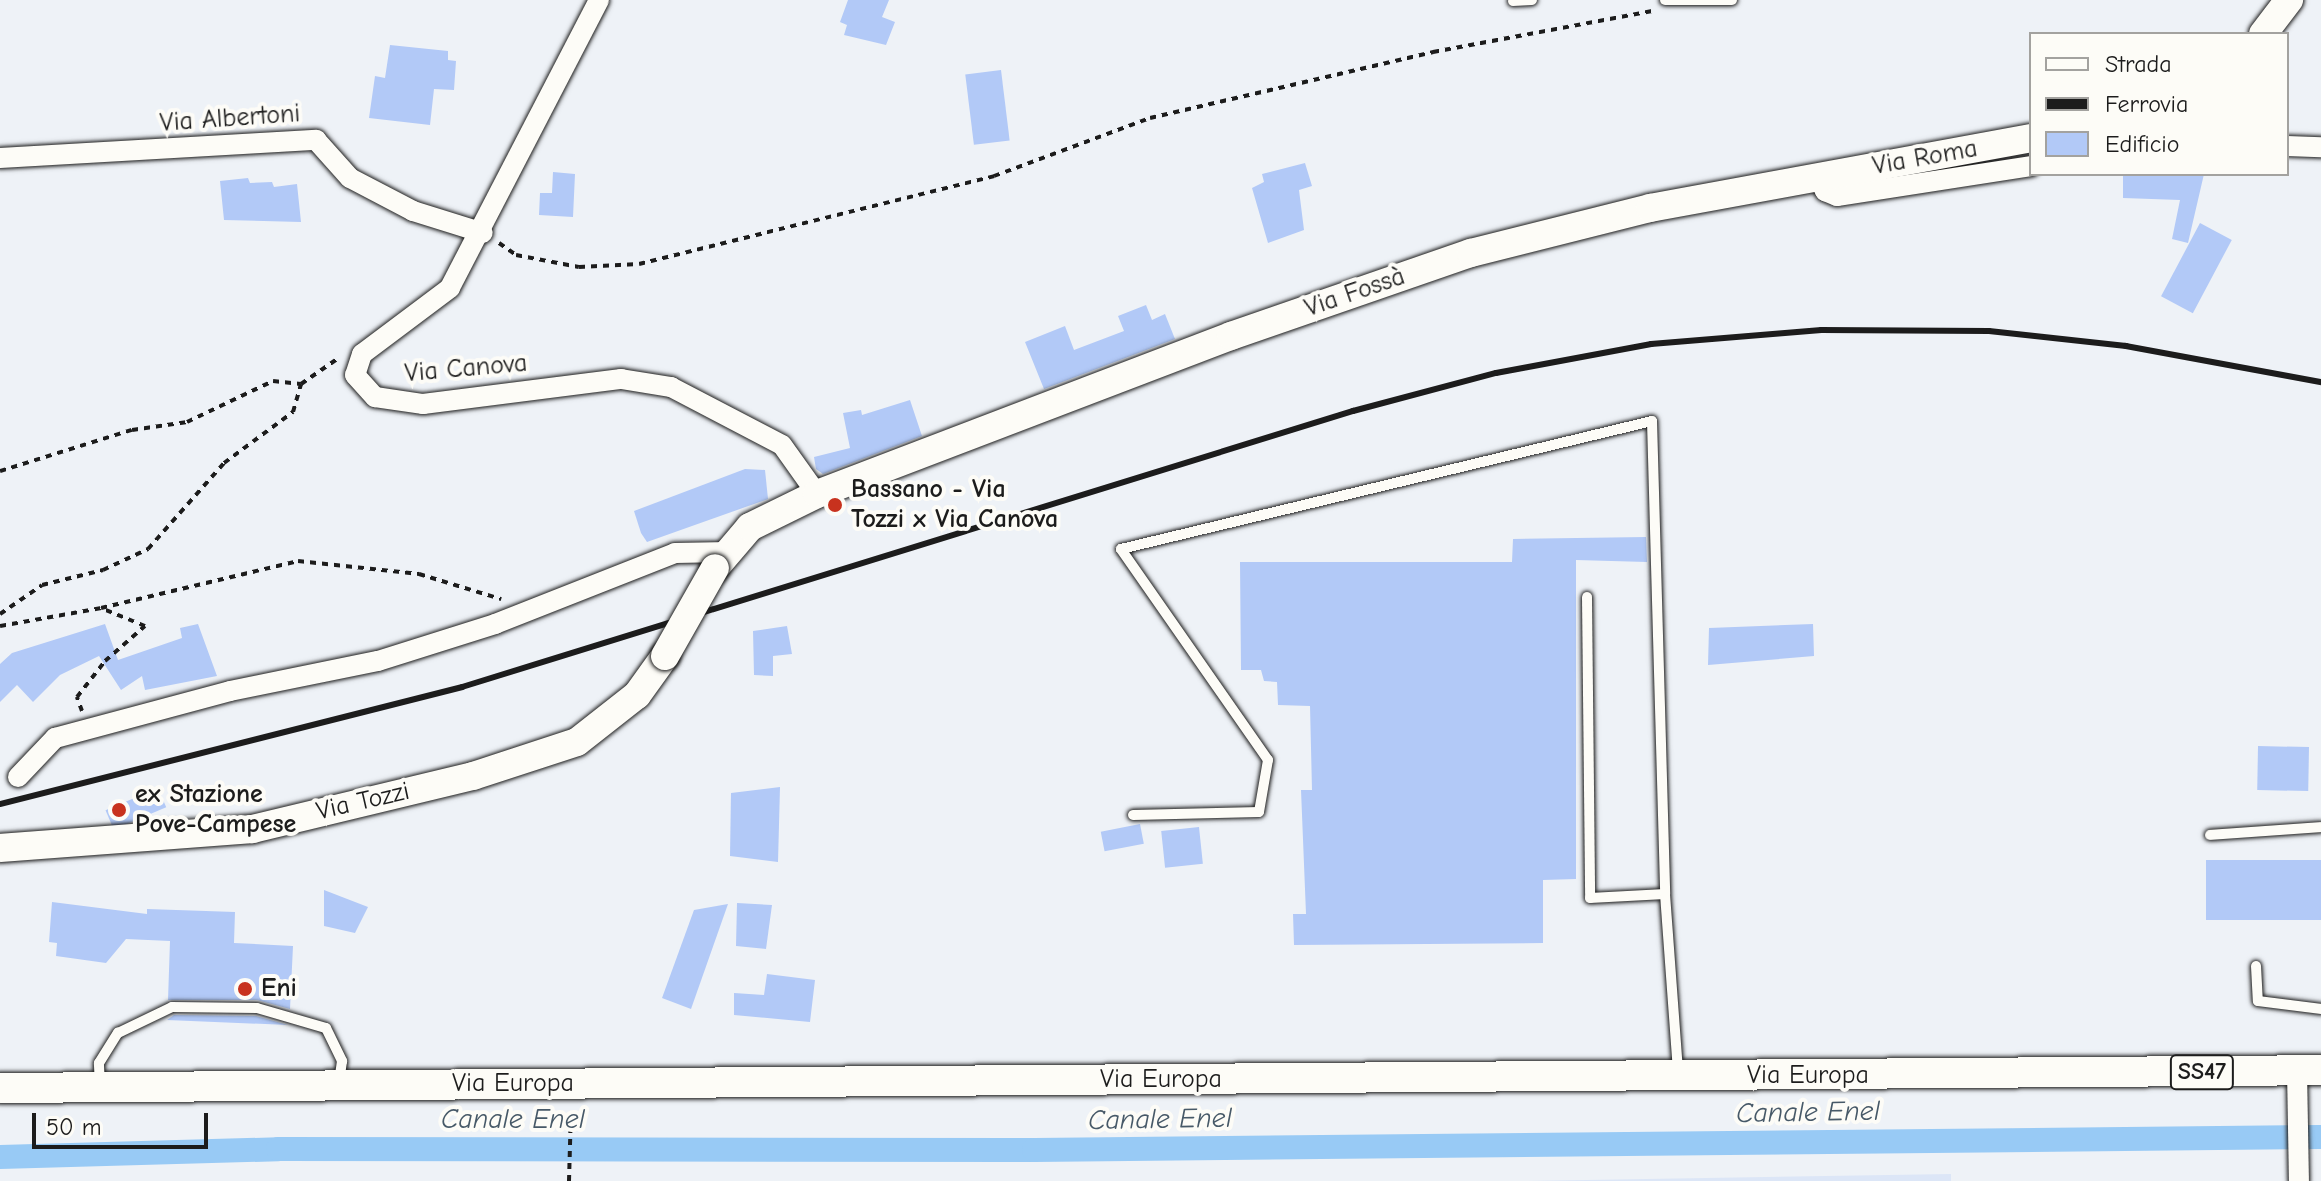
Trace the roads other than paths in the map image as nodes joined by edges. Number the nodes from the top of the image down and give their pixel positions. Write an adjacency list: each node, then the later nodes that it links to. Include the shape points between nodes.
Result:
1 (599, 0): 14 (street, Via Canova)
2 (1532, 0): 6 (lane)
3 (1665, 0): 4 (lane)
4 (1732, 0)
5 (2289, 0): 7 (main road)
6 (1513, 1)
7 (2265, 32)
8 (2029, 138): 13 (main road, Via Roma)
9 (2289, 146): 10 (street)
10 (2321, 147)
11 (0, 158): 14 (street, Via Albertoni, via 316,140 350,178 413,211)
12 (2029, 166): 13 (street, via 1837,196 1825,191)
13 (1818, 177): 15 (main road, Via Fossà, via 1650,208 1471,253 1231,336)
14 (483, 233): 15 (street, Via Canova, via 450,288 362,354 355,375 363,388 396,402 621,379 671,387 782,445)
15 (817, 494): 16 (main road, Via Fossà, via 750,527)
16 (722, 560): 18 (main road, Via Fossà, bridge); 19 (street, via 675,553 378,661 55,738)
17 (1587, 597): 24 (lane, via 1590,898)
18 (665, 656): 23 (main road, Via Tozzi, via 637,695 577,742 473,776 252,829)
19 (18, 777)
20 (1133, 815): 24 (lane, via 1259,812 1268,760 1121,549 1652,421)
21 (2321, 827): 22 (lane)
22 (2210, 835)
23 (0, 848)
24 (1665, 894): 27 (lane)
25 (2256, 966): 26 (lane, via 2258,1001)
26 (2321, 1009)
27 (1678, 1077): 28 (main road, Via Europa / SS47); 29 (main road, Via Europa / SS47)
28 (2307, 1079): 32 (street)
29 (339, 1085): 30 (main road, Via Europa / SS47); 30 (lane, via 342,1061 326,1028 257,1008 172,1007 118,1033 99,1063)
30 (100, 1087): 31 (main road, Via Europa / SS47)
31 (0, 1088)
32 (2299, 1181)

